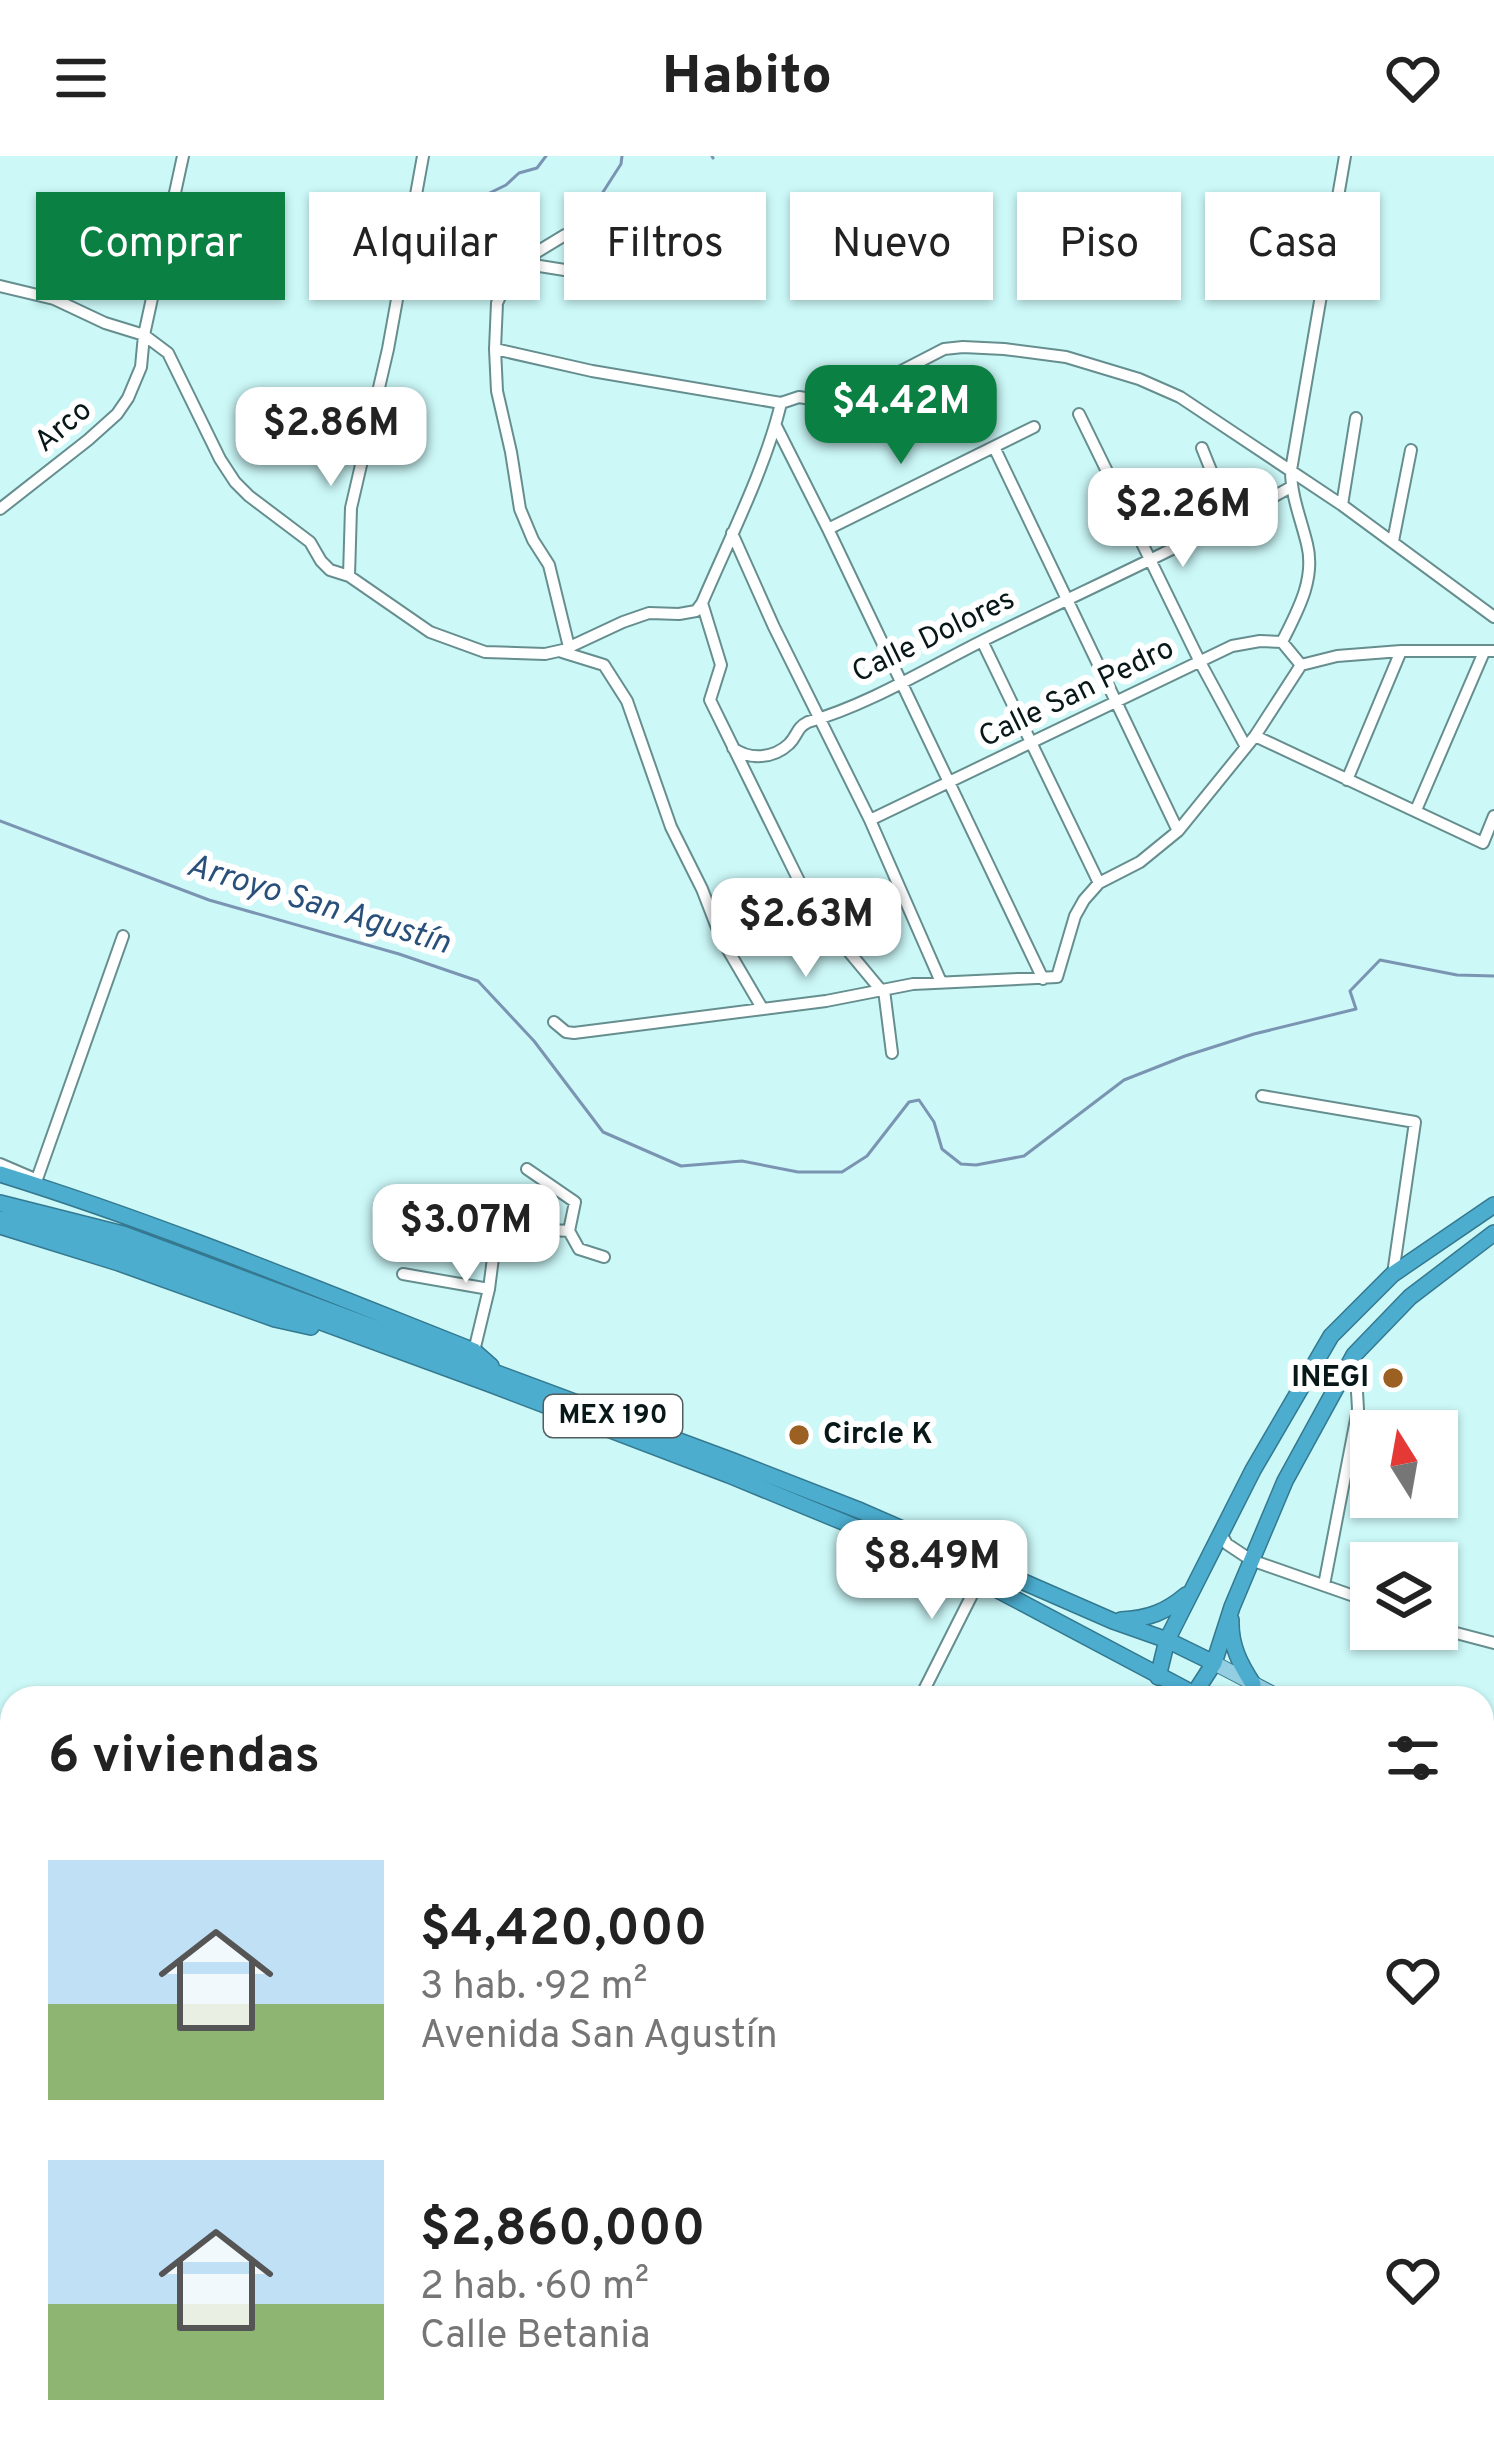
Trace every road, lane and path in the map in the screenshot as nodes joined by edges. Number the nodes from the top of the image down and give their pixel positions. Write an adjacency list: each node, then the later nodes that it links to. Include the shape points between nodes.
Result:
1 (183, 156): 6 (street, Arco)
2 (423, 156): 25 (street, via 351,508)
3 (1345, 156): 16 (street)
4 (0, 286): 6 (street)
5 (498, 300): 7 (street)
6 (144, 335): 19 (street, Arco, via 141,367 117,414); 25 (street, via 168,353 235,482 310,542 330,570)
7 (495, 350): 8 (street); 31 (street, via 520,509 550,565)
8 (781, 403): 11 (street); 16 (street, via 857,394 944,349 1066,357 1180,397)
9 (1079, 414): 24 (street)
10 (1357, 418): 18 (street)
11 (776, 425): 21 (street); 22 (street)
12 (1034, 427): 13 (street)
13 (994, 447): 21 (street); 26 (street)
14 (1202, 448): 20 (street)
15 (1411, 450): 23 (street)
16 (1291, 470): 17 (street); 18 (street)
17 (1291, 487): 20 (street, Calle Dolores); 30 (street, via 1310,564)
18 (1342, 505): 23 (street)
19 (0, 509)
20 (1231, 520): 24 (street, Calle Dolores)
21 (828, 529): 36 (street)
22 (732, 533): 27 (street); 38 (street)
23 (1393, 541): 28 (street)
24 (1153, 560): 26 (street, Calle Dolores); 34 (street)
25 (349, 576): 31 (street, via 430,632 485,652)
26 (1067, 599): 29 (street, Calle Dolores); 37 (street)
27 (702, 603): 31 (street, via 696,611 649,613); 42 (street, via 721,665 710,700)
28 (1494, 617)
29 (982, 641): 36 (street, Calle Dolores); 40 (street)
30 (1282, 642): 34 (street, Calle San Pedro, via 1246,642); 35 (street)
31 (564, 649): 54 (street, via 604,665 627,701 671,827)
32 (1401, 651): 33 (street); 35 (street); 43 (street)
33 (1489, 651): 45 (street)
34 (1200, 662): 37 (street, Calle San Pedro); 41 (street)
35 (1301, 665): 39 (street)
36 (901, 682): 38 (street, Calle Dolores); 44 (street)
37 (1115, 704): 40 (street, Calle San Pedro); 48 (street)
38 (819, 719): 42 (street, Calle Dolores, via 772,754 744,757); 47 (street)
39 (1255, 736): 41 (street); 43 (street)
40 (1031, 743): 44 (street, Calle San Pedro); 49 (street)
41 (1246, 747): 48 (street)
42 (733, 748): 53 (street, via 820,917)
43 (1347, 779): 45 (street)
44 (949, 782): 47 (street, Calle San Pedro); 51 (street)
45 (1416, 810): 46 (street, via 1483,843)
46 (1494, 816)
47 (871, 820): 52 (street)
48 (1178, 831): 49 (street)
49 (1100, 883): 51 (street, via 1075,916)
50 (123, 935): 61 (street)
51 (1050, 978): 52 (street)
52 (941, 982): 53 (street)
53 (882, 990): 54 (street); 56 (street)
54 (762, 1008): 55 (street, via 574,1033)
55 (554, 1022)
56 (892, 1053)
57 (1262, 1096): 72 (street, via 1415,1122)
58 (0, 1164): 61 (street)
59 (527, 1169): 68 (street, via 575,1202)
60 (0, 1174): 64 (highway, MEX 190)
61 (37, 1179): 64 (street)
62 (0, 1203): 77 (highway, MEX 190, via 123,1234)
63 (1494, 1205): 72 (highway)
64 (105, 1207): 75 (highway, MEX 190)
65 (401, 1220): 67 (street, via 445,1211)
66 (0, 1223): 74 (highway, via 275,1319); 74 (highway, MEX 190, via 21,1221 122,1249)
67 (497, 1227): 68 (street); 73 (street)
68 (569, 1231): 70 (street, via 579,1249)
69 (1494, 1233): 76 (highway, via 1410,1297)
70 (604, 1257)
71 (403, 1274): 73 (street)
72 (1393, 1274): 78 (highway, via 1331,1336)
73 (489, 1289): 75 (street)
74 (361, 1337): 80 (highway, MEX 190)
75 (474, 1351): 77 (highway, MEX 190)
76 (1354, 1355): 79 (highway); 81 (street, via 1358,1409)
77 (497, 1372): 80 (highway, MEX 190, via 861,1511)
78 (1221, 1534): 79 (street); 82 (highway)
79 (1251, 1560): 81 (street); 84 (highway)
80 (983, 1574): 85 (highway, MEX 190); 90 (highway, MEX 190); 92 (street)
81 (1324, 1585): 83 (street)
82 (1193, 1589): 85 (highway, via 1171,1608); 87 (highway)
83 (1350, 1594)
84 (1232, 1606): 89 (highway); 91 (highway, via 1230,1634)
85 (1113, 1621): 87 (highway, MEX 190)
86 (1458, 1634): 88 (street)
87 (1167, 1640): 89 (highway, MEX 190); 90 (highway)
88 (1494, 1643)
89 (1214, 1663): 91 (main road, MEX 190); 94 (highway)
90 (1158, 1676): 93 (highway, MEX 190)
91 (1253, 1684): 95 (main road, MEX 190)
92 (926, 1686)
93 (1179, 1686)
94 (1204, 1686)
95 (1257, 1686)

